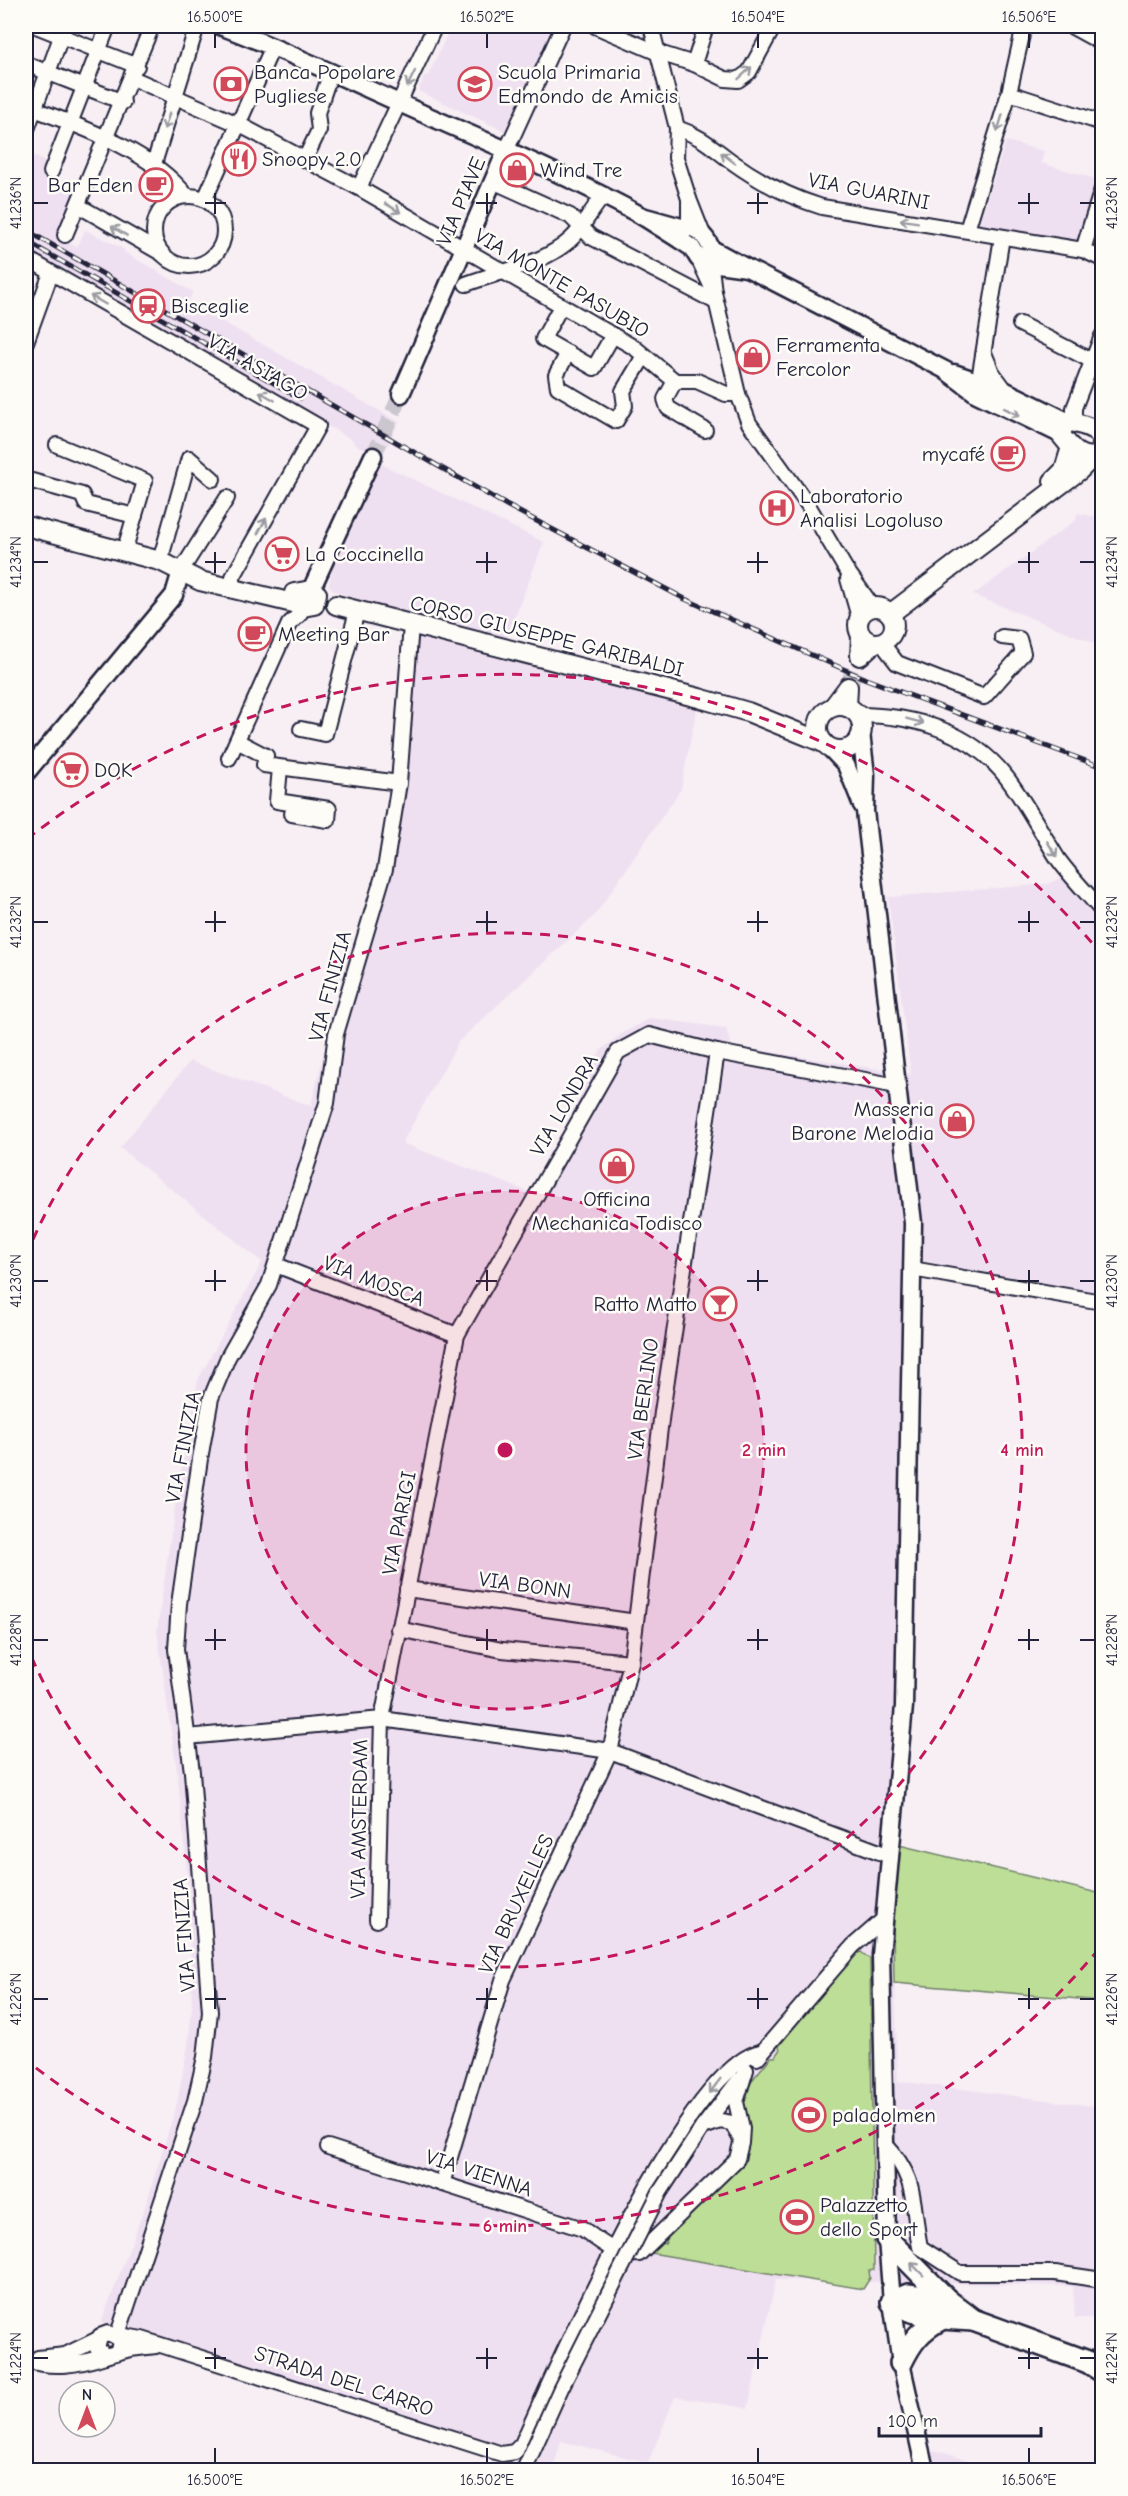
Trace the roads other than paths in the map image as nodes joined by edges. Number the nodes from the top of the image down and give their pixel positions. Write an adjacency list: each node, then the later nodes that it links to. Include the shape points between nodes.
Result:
1 (36, 26): 14 (street, VIA MONTE PASUBIO)
2 (108, 26): 17 (street)
3 (152, 26): 21 (street)
4 (197, 26): 26 (street)
5 (220, 26): 16 (street)
6 (435, 26): 28 (street, one-way to 28)
7 (563, 26): 36 (street, VIA PIAVE)
8 (596, 26): 18 (street)
9 (651, 26): 18 (street)
10 (706, 26): 20 (street)
11 (774, 26): 20 (street, one-way to 11, via 725,79 738,80 749,72)
12 (1024, 26): 25 (street)
13 (1071, 26): 15 (street)
14 (63, 31): 17 (street, VIA MONTE PASUBIO); 23 (street)
15 (1102, 43)
16 (273, 46): 22 (street); 32 (street)
17 (98, 51): 21 (street, VIA MONTE PASUBIO); 24 (street)
18 (656, 52): 20 (street); 33 (street)
19 (26, 64): 23 (street)
20 (694, 64)
21 (134, 72): 26 (street, VIA MONTE PASUBIO); 27 (street)
22 (331, 72): 28 (street); 37 (street, via 317,113 319,130)
23 (47, 73): 24 (street); 29 (street)
24 (84, 87): 27 (street); 30 (street)
25 (1009, 93): 31 (street); 50 (street, one-way to 50)
26 (174, 97): 32 (street, VIA MONTE PASUBIO); 38 (street, one-way to 38)
27 (123, 102): 35 (street)
28 (399, 103): 36 (street); 41 (street)
29 (30, 107): 30 (street); 34 (street)
30 (70, 123): 35 (street); 39 (street)
31 (1102, 123)
32 (240, 125): 37 (street, VIA MONTE PASUBIO); 45 (street)
33 (677, 128): 46 (street, via 676,158); 50 (street, VIA GUARINI, one-way to 33, via 822,207 796,199 772,188 698,134)
34 (26, 132)
35 (108, 138): 38 (street); 48 (street)
36 (506, 151): 40 (street, VIA PIAVE); 44 (street)
37 (305, 159): 41 (street, VIA MONTE PASUBIO)
38 (153, 166): 43 (street)
39 (51, 172)
40 (495, 182): 49 (street, via 570,216); 54 (street, VIA PIAVE)
41 (359, 188): 54 (street, VIA MONTE PASUBIO, one-way to 54)
42 (1102, 189): 47 (street)
43 (186, 195): 45 (street); 57 (street, via 166,204 154,222 155,244)
44 (605, 195): 49 (street); 51 (street, via 642,216)
45 (205, 199): 57 (street, via 214,205 225,230 216,254 194,266 171,262)
46 (689, 199): 51 (street); 56 (street)
47 (1100, 205): 55 (street)
48 (79, 206): 52 (street); 57 (street, one-way to 48)
49 (580, 227): 60 (street, via 561,248); 63 (street, via 591,237)
50 (967, 230): 53 (street, VIA GUARINI)
51 (685, 232): 56 (street, via 694,228)
52 (65, 235)
53 (1002, 237): 55 (street, VIA GUARINI); 70 (street)
54 (465, 250): 60 (street, VIA MONTE PASUBIO); 76 (street, VIA PIAVE)
55 (1083, 250): 59 (street, VIA GUARINI)
56 (707, 252): 63 (street); 74 (street, via 718,264 747,268)
57 (161, 253)
58 (26, 258): 61 (street, VIA ASIAGO)
59 (1102, 259)
60 (500, 272): 62 (street); 64 (street, VIA MONTE PASUBIO)
61 (51, 273): 68 (street); 91 (street, VIA ASIAGO, one-way to 61, via 318,426)
62 (466, 284)
63 (714, 297): 77 (street)
64 (561, 306): 66 (street, VIA MONTE PASUBIO); 69 (street, via 543,339)
65 (1020, 324): 72 (street)
66 (613, 335): 69 (street, via 594,368); 71 (street, VIA MONTE PASUBIO)
67 (1102, 336): 72 (street)
68 (26, 342)
69 (568, 353): 71 (street, via 556,375 558,387 616,421 625,406 623,391)
70 (984, 353): 74 (street); 75 (street)
71 (644, 356): 73 (street, VIA MONTE PASUBIO)
72 (1098, 363): 79 (street, via 1074,408)
73 (675, 381): 77 (street, via 697,381 720,392); 78 (street, via 666,399 668,408)
74 (978, 387): 75 (street); 79 (street, one-way to 79)
75 (1006, 390): 79 (street)
76 (401, 394)
77 (738, 394): 94 (street, via 749,423 820,523)
78 (705, 430)
79 (1068, 431): 81 (main road); 81 (main road, via 1100,433); 94 (main road, via 1069,458 1060,476)
80 (57, 445): 86 (street, via 146,481)
81 (1100, 450): 94 (main road, via 1080,470)
82 (374, 456): 92 (street)
83 (213, 479): 89 (street, via 189,458)
84 (32, 481): 86 (street, via 82,495 86,504)
85 (227, 498): 90 (street)
86 (135, 516): 88 (street)
87 (26, 526): 88 (main road, CORSO GIUSEPPE GARIBALDI)
88 (124, 552): 89 (main road, CORSO GIUSEPPE GARIBALDI)
89 (160, 561): 90 (main road, CORSO GIUSEPPE GARIBALDI)
90 (181, 571): 91 (main road, CORSO GIUSEPPE GARIBALDI, via 205,569); 92 (main road, CORSO GIUSEPPE GARIBALDI, via 201,581); 105 (street, via 174,595)
91 (233, 577): 92 (main road, CORSO GIUSEPPE GARIBALDI)
92 (305, 599): 93 (main road, CORSO GIUSEPPE GARIBALDI); 101 (street, via 299,615 289,624)
93 (357, 611): 95 (main road, CORSO GIUSEPPE GARIBALDI); 99 (street, via 325,734)
94 (874, 624): 96 (street, via 897,663 984,697 1023,652 1018,639)
95 (411, 625): 98 (main road, CORSO GIUSEPPE GARIBALDI); 106 (street, VIA FINIZIA)
96 (1002, 637)
97 (840, 711): 98 (main road, CORSO GIUSEPPE GARIBALDI, via 798,719); 100 (main road); 102 (main road, via 818,732); 109 (street, one-way to 109, via 911,720 949,732 974,746 1008,779 1059,860)
98 (747, 712): 102 (main road, CORSO GIUSEPPE GARIBALDI)
99 (301, 729)
100 (861, 733): 102 (main road, via 848,748); 108 (street)
101 (237, 741): 103 (street); 104 (street, via 266,756 264,765)
102 (826, 745): 108 (street, via 846,765)
103 (229, 758)
104 (280, 768): 106 (street); 107 (street, via 277,801)
105 (26, 773)
106 (399, 783): 112 (street, VIA FINIZIA, via 385,868 336,1034 327,1102)
107 (294, 804)
108 (865, 811): 111 (street)
109 (1102, 911)
110 (717, 1052): 111 (street, VIA LONDRA); 115 (street, VIA LONDRA, via 649,1035 618,1052); 117 (street, VIA BERLINO, via 662,1412)
111 (897, 1086): 113 (street, via 913,1223)
112 (276, 1265): 115 (street, VIA MOSCA); 121 (street, VIA FINIZIA, via 210,1398 179,1604 176,1649)
113 (912, 1269): 114 (street); 123 (street, via 904,1706)
114 (1102, 1302)
115 (457, 1335): 116 (street, VIA PARIGI)
116 (407, 1589): 117 (street, VIA BONN); 118 (street, VIA PARIGI)
117 (636, 1622): 119 (street, VIA BERLINO)
118 (398, 1629): 119 (street, via 502,1650); 120 (street, VIA PARIGI)
119 (631, 1662): 122 (street, VIA BERLINO)
120 (382, 1719): 121 (street); 122 (street); 125 (street, VIA AMSTERDAM)
121 (186, 1737): 136 (street, VIA FINIZIA, via 210,2012 195,2101)
122 (610, 1751): 123 (street); 132 (street, VIA BRUXELLES, via 503,1980)
123 (890, 1856): 124 (street)
124 (885, 1918): 126 (street, via 853,1946); 130 (street, via 881,1955)
125 (377, 1920)
126 (761, 2052): 127 (street); 134 (street, one-way to 134, via 738,2061 718,2081 676,2139)
127 (746, 2070): 128 (street); 129 (street, via 736,2102)
128 (702, 2128): 129 (street, via 720,2121 732,2123); 144 (street, bridge, via 660,2192)
129 (741, 2143): 134 (street, via 736,2159 648,2248 630,2255)
130 (885, 2144): 133 (street); 135 (street, via 911,2182 920,2247 960,2273 1055,2273)
131 (328, 2147): 132 (street, VIA VIENNA)
132 (442, 2184): 134 (street, VIA VIENNA, via 583,2229)
133 (887, 2239): 137 (street); 138 (highway, one-way to 133)
134 (612, 2249): 140 (street, STRADA DEL CARRO, via 522,2444 514,2452 502,2454 161,2346)
135 (1102, 2280)
136 (130, 2294): 139 (street, VIA FINIZIA); 140 (street, VIA FINIZIA)
137 (892, 2302): 138 (highway, via 905,2310); 142 (street)
138 (944, 2310): 142 (highway, via 910,2344); 143 (highway, via 1088,2362)
139 (100, 2337): 140 (street, via 108,2333); 140 (street, via 98,2350); 141 (street, STRADA DEL CARRO, via 65,2355)
140 (114, 2346): 141 (street, STRADA DEL CARRO, via 67,2366 40,2365)
141 (26, 2358)
142 (901, 2363): 145 (street)
143 (1102, 2371)
144 (524, 2470)
145 (925, 2470)

